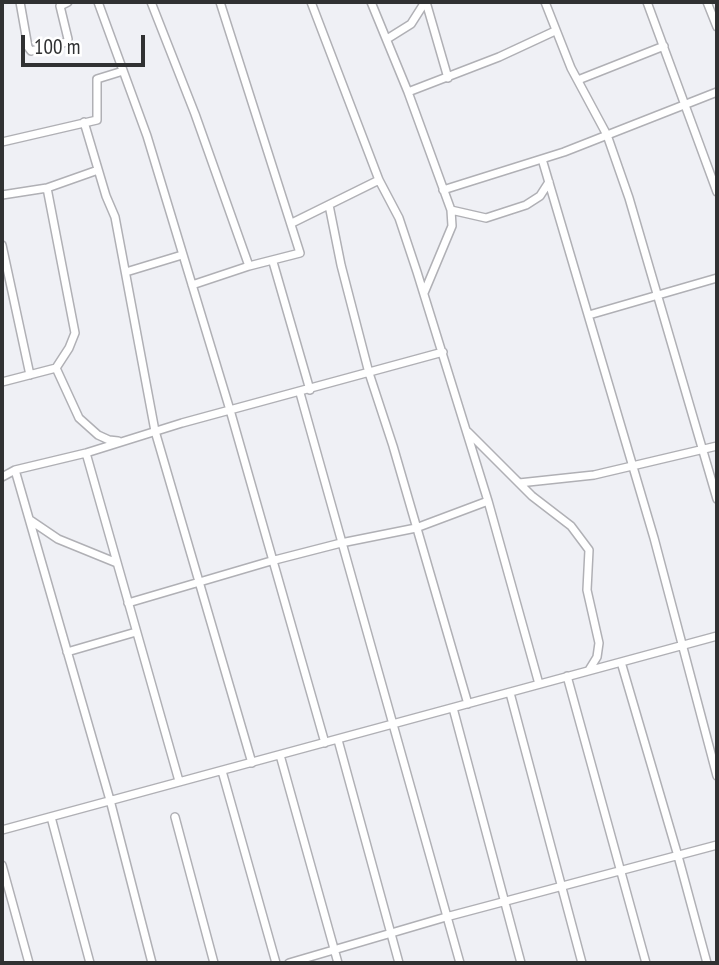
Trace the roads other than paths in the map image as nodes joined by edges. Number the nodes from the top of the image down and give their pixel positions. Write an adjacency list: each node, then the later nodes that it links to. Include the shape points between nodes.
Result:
1 (20, 2): 2 (street, via 31,51 67,42 60,6)
2 (68, 2)
3 (98, 2): 16 (street)
4 (151, 2): 39 (street)
5 (220, 2): 35 (street)
6 (311, 2): 27 (street)
7 (371, 2): 14 (street)
8 (426, 2): 14 (street, via 411,24); 17 (street)
9 (545, 2): 13 (street)
10 (647, 2): 15 (street)
11 (707, 2): 12 (street)
12 (717, 27)
13 (555, 31): 17 (street); 18 (street)
14 (387, 40): 19 (street)
15 (664, 46): 18 (street); 21 (street)
16 (122, 71): 22 (street, via 98,77 98,118); 37 (street, via 147,136)
17 (448, 78): 19 (street)
18 (578, 80): 23 (street)
19 (408, 92): 30 (street)
20 (717, 92): 21 (street)
21 (687, 104): 23 (street); 31 (street)
22 (84, 122): 24 (street); 26 (street)
23 (607, 135): 25 (street); 44 (street)
24 (2, 142)
25 (542, 159): 28 (street); 30 (street)
26 (98, 170): 29 (street); 40 (street, via 112,207)
27 (379, 180): 33 (street); 43 (street, via 399,218)
28 (549, 182): 34 (street, via 540,196 526,205 496,216); 45 (street)
29 (47, 188): 32 (street); 47 (street, via 75,333)
30 (443, 190): 34 (street)
31 (717, 192)
32 (2, 195)
33 (329, 205): 35 (street); 48 (street)
34 (451, 210): 43 (street, via 452,226)
35 (292, 223): 38 (street, via 300,253)
36 (2, 249): 49 (street)
37 (182, 255): 40 (street); 42 (street)
38 (272, 261): 39 (street); 51 (street)
39 (249, 266): 42 (street)
40 (126, 272): 54 (street)
41 (717, 278): 44 (street)
42 (192, 285): 53 (street)
43 (424, 293): 46 (street)
44 (657, 295): 45 (street); 58 (street)
45 (589, 314): 60 (street)
46 (443, 352): 48 (street); 55 (street)
47 (56, 368): 49 (street); 56 (street, via 79,418 98,435)
48 (369, 373): 51 (street); 67 (street)
49 (30, 375): 50 (street)
50 (2, 382)
51 (310, 390): 52 (street)
52 (300, 393): 53 (street); 68 (street)
53 (230, 410): 54 (street); 69 (street)
54 (155, 431): 56 (street); 71 (street)
55 (467, 432): 63 (street); 65 (street)
56 (122, 441): 59 (street)
57 (717, 446): 58 (street)
58 (702, 449): 60 (street); 64 (street)
59 (86, 453): 61 (street); 70 (street)
60 (633, 464): 63 (street, via 594,475); 75 (street)
61 (15, 470): 62 (street); 66 (street)
62 (2, 477)
63 (519, 483): 78 (street, via 571,526 589,550 587,590 599,643)
64 (717, 499)
65 (488, 501): 67 (street); 80 (street)
66 (30, 519): 70 (street, via 58,539); 76 (street)
67 (416, 528): 68 (street); 82 (street)
68 (341, 543): 69 (street); 84 (street)
69 (271, 561): 71 (street); 86 (street)
70 (117, 563): 72 (street)
71 (201, 582): 72 (street); 88 (street)
72 (128, 603): 73 (street)
73 (136, 632): 76 (street); 91 (street)
74 (717, 636): 75 (street)
75 (683, 645): 77 (street); 90 (street)
76 (66, 652): 92 (street)
77 (621, 662): 78 (street); 97 (street)
78 (589, 670): 79 (street)
79 (567, 677): 80 (street); 99 (street)
80 (539, 684): 81 (street)
81 (510, 693): 82 (street); 100 (street)
82 (468, 704): 83 (street)
83 (453, 708): 84 (street); 101 (street)
84 (393, 726): 85 (street); 102 (street)
85 (338, 740): 86 (street); 103 (street)
86 (325, 743): 87 (street)
87 (280, 755): 88 (street); 104 (street)
88 (252, 763): 89 (street)
89 (222, 771): 91 (street); 109 (street)
90 (717, 776)
91 (179, 781): 92 (street)
92 (110, 800): 93 (street); 107 (street)
93 (51, 817): 95 (street); 106 (street)
94 (175, 817): 108 (street)
95 (2, 830)
96 (717, 845): 97 (street)
97 (678, 856): 99 (street); 117 (street)
98 (2, 865): 105 (street)
99 (621, 872): 100 (street); 116 (street)
100 (561, 888): 101 (street); 115 (street)
101 (504, 903): 102 (street); 114 (street)
102 (446, 918): 103 (street); 113 (street)
103 (391, 934): 104 (street); 112 (street)
104 (334, 950): 110 (street); 111 (street)
105 (29, 963)
106 (90, 963)
107 (152, 963)
108 (214, 963)
109 (276, 963)
110 (289, 963)
111 (338, 963)
112 (399, 963)
113 (460, 963)
114 (521, 963)
115 (582, 963)
116 (646, 963)
117 (707, 963)

